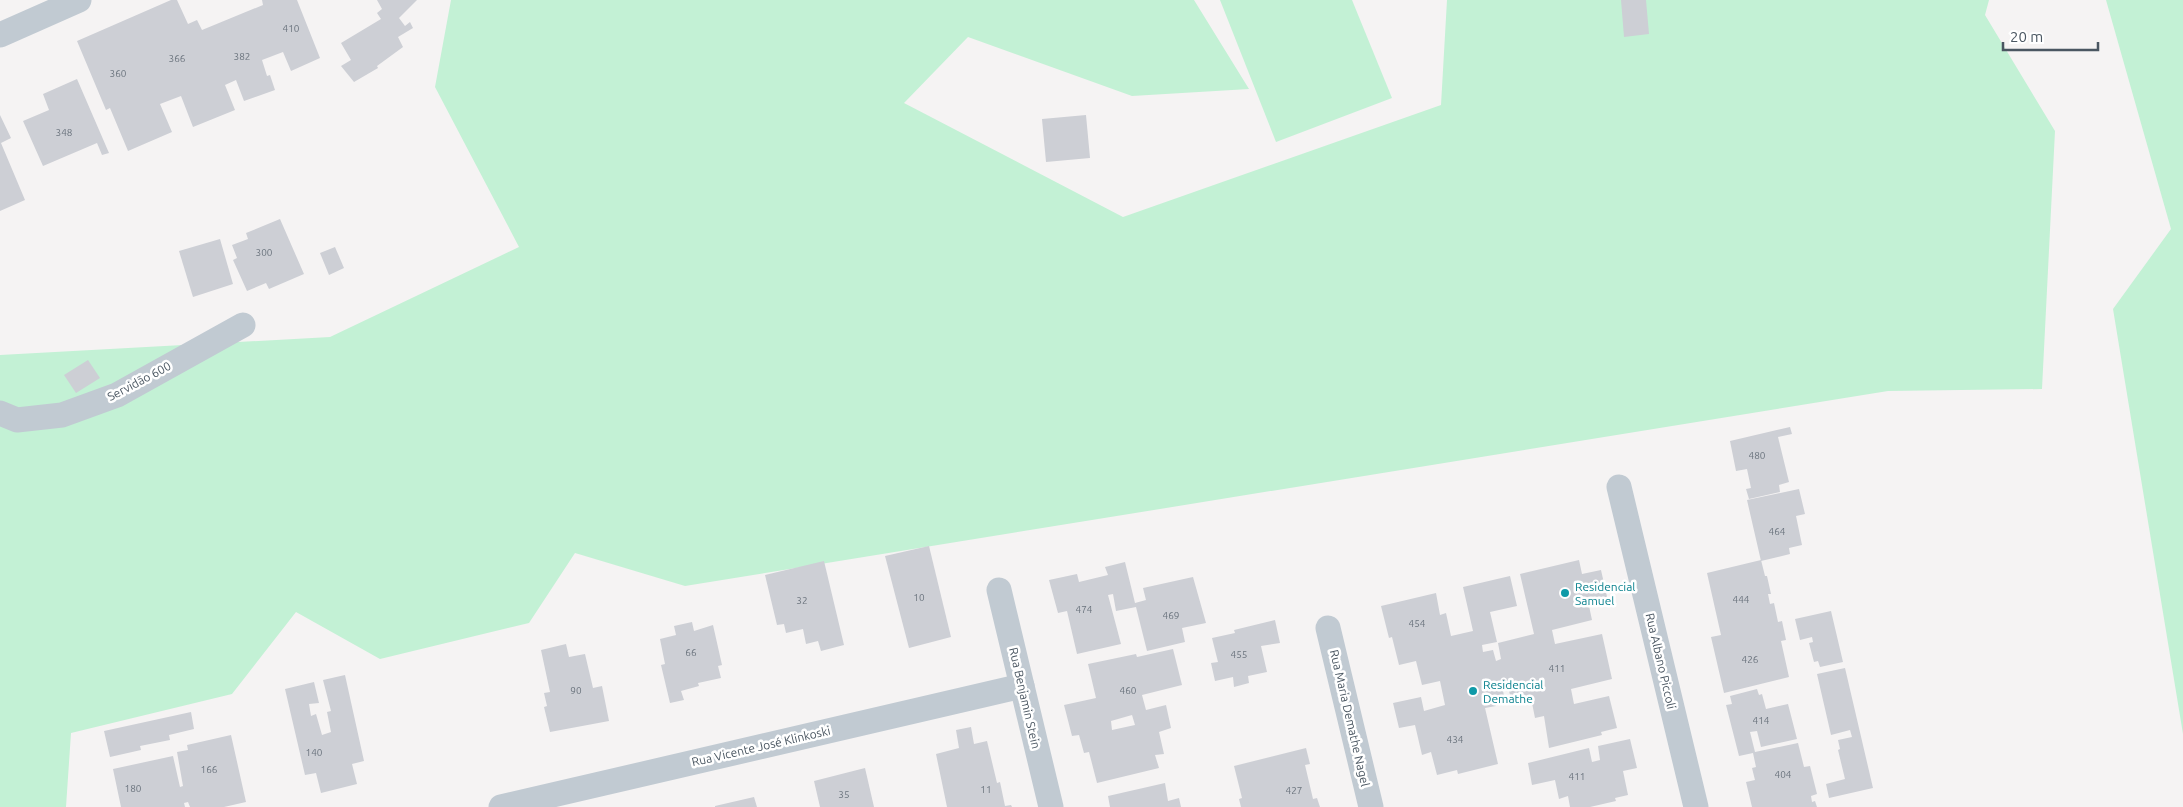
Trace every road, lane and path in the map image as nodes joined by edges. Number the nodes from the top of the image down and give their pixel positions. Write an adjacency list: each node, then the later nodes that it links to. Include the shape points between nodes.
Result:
1 (80, 0): 2 (street)
2 (0, 35)
3 (242, 325): 4 (street, Servidão 600, via 117,395 62,416 17,420)
4 (0, 412)
5 (1619, 487): 12 (street, Rua Albano Piccoli)
6 (999, 590): 8 (street, Rua Benjamin Stein)
7 (1328, 628): 11 (street, Rua Maria Demathe Nagel)
8 (1022, 686): 9 (street, Rua Vicente José Klinkoski); 10 (street, Rua Benjamin Stein)
9 (501, 807)
10 (1051, 807)
11 (1371, 807)
12 (1696, 807)

